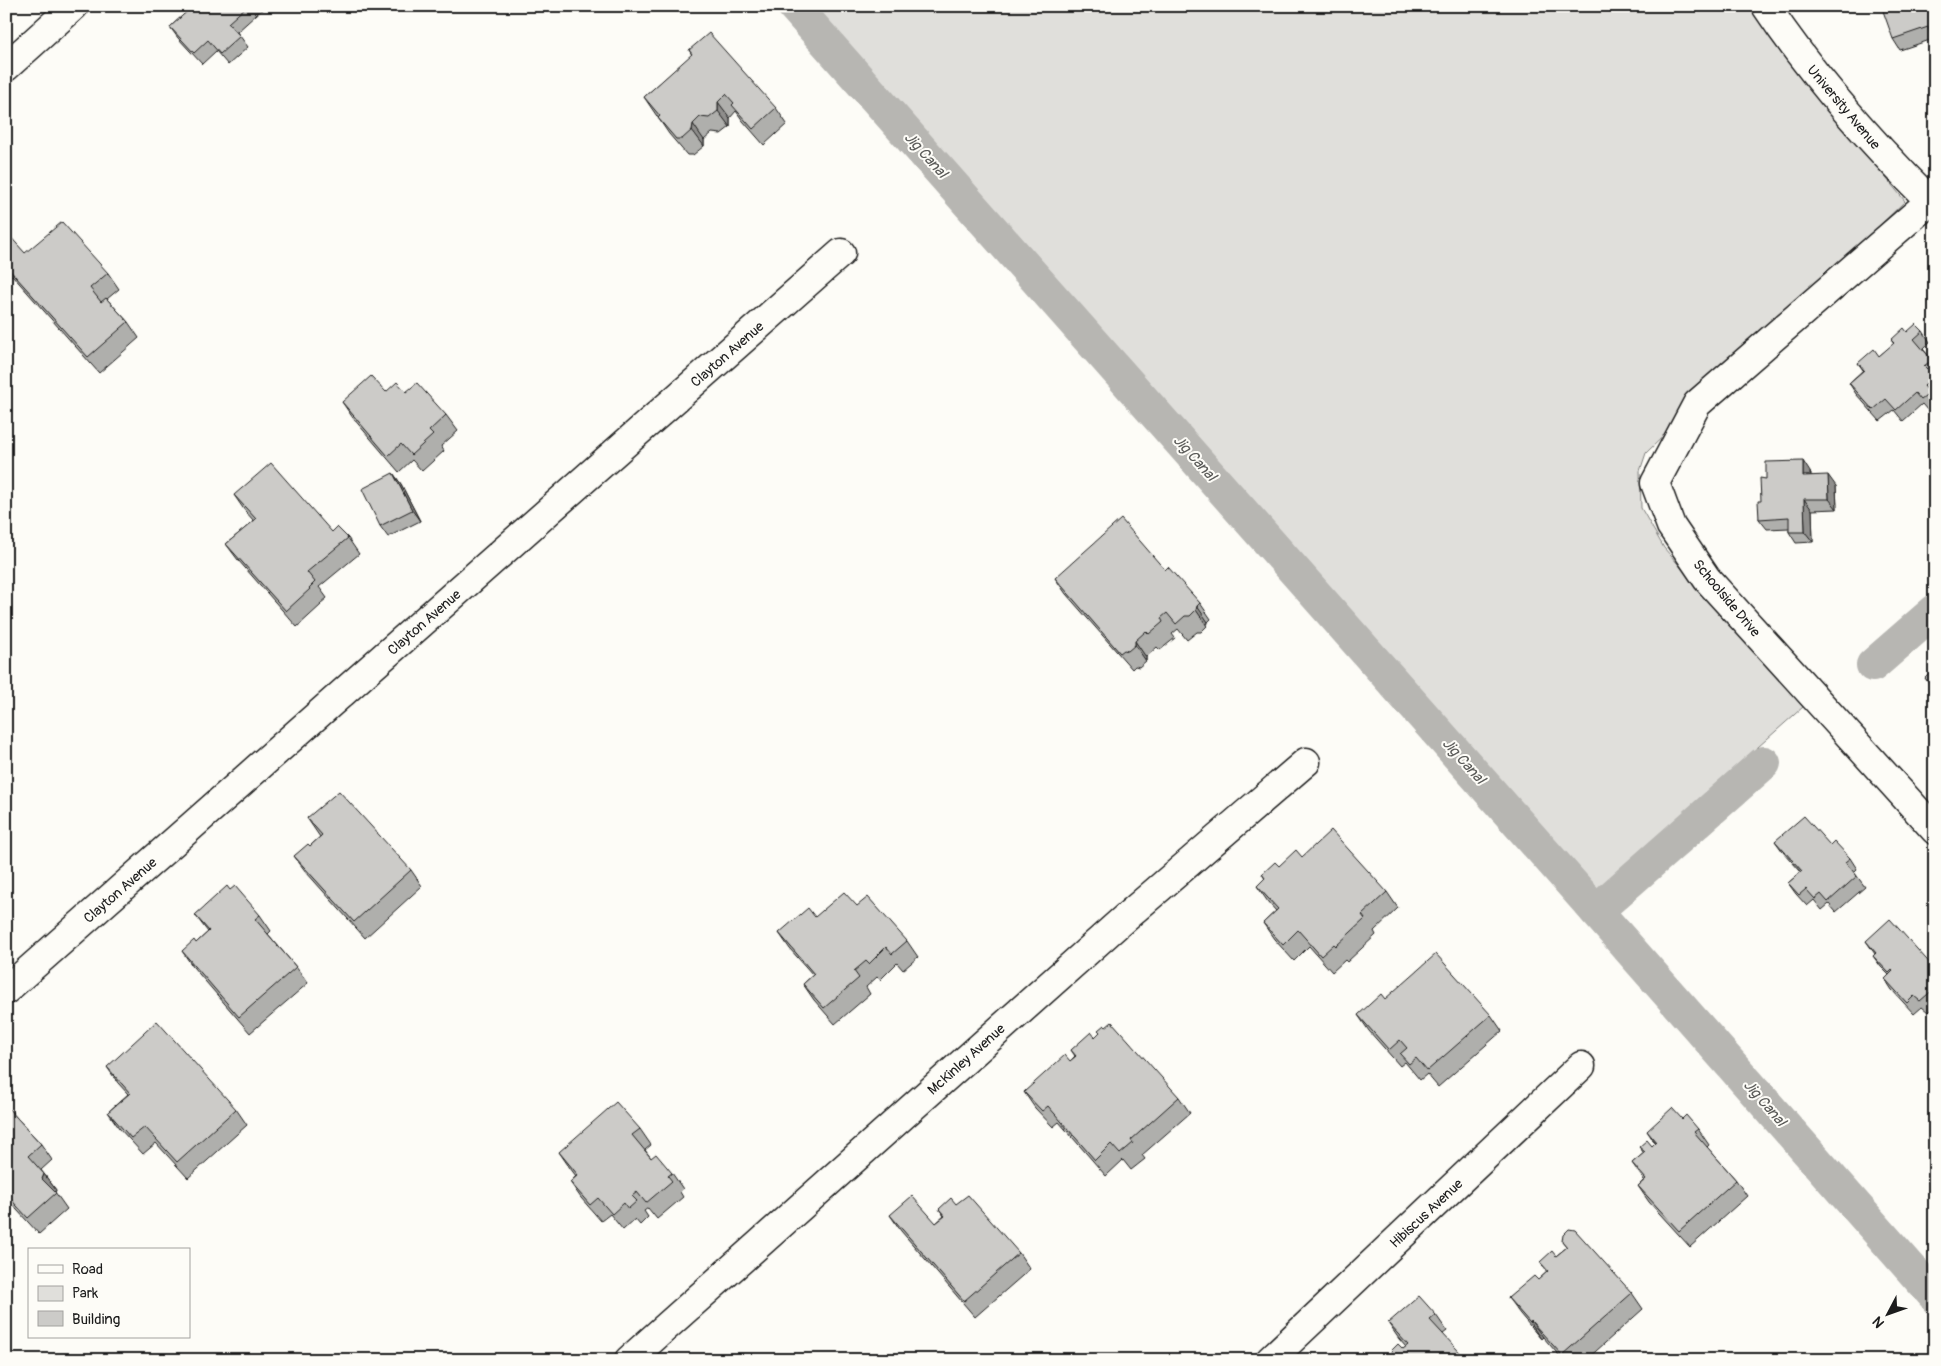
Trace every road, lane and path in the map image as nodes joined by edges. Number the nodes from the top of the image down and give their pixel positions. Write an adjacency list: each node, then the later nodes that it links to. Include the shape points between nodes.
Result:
1 (74, 6): 3 (street)
2 (1766, 6): 4 (street, University Avenue, via 1788,40 1844,109 1885,156)
3 (6, 67)
4 (1932, 199): 7 (street, Schoolside Drive, via 1697,404 1655,483 1671,526 1707,579)
5 (842, 253): 8 (street, Clayton Avenue)
6 (1306, 762): 10 (street, McKinley Avenue, via 1119,923)
7 (1935, 830)
8 (6, 990)
9 (1581, 1066): 11 (street, Hibiscus Avenue)
10 (628, 1360)
11 (1270, 1360)

